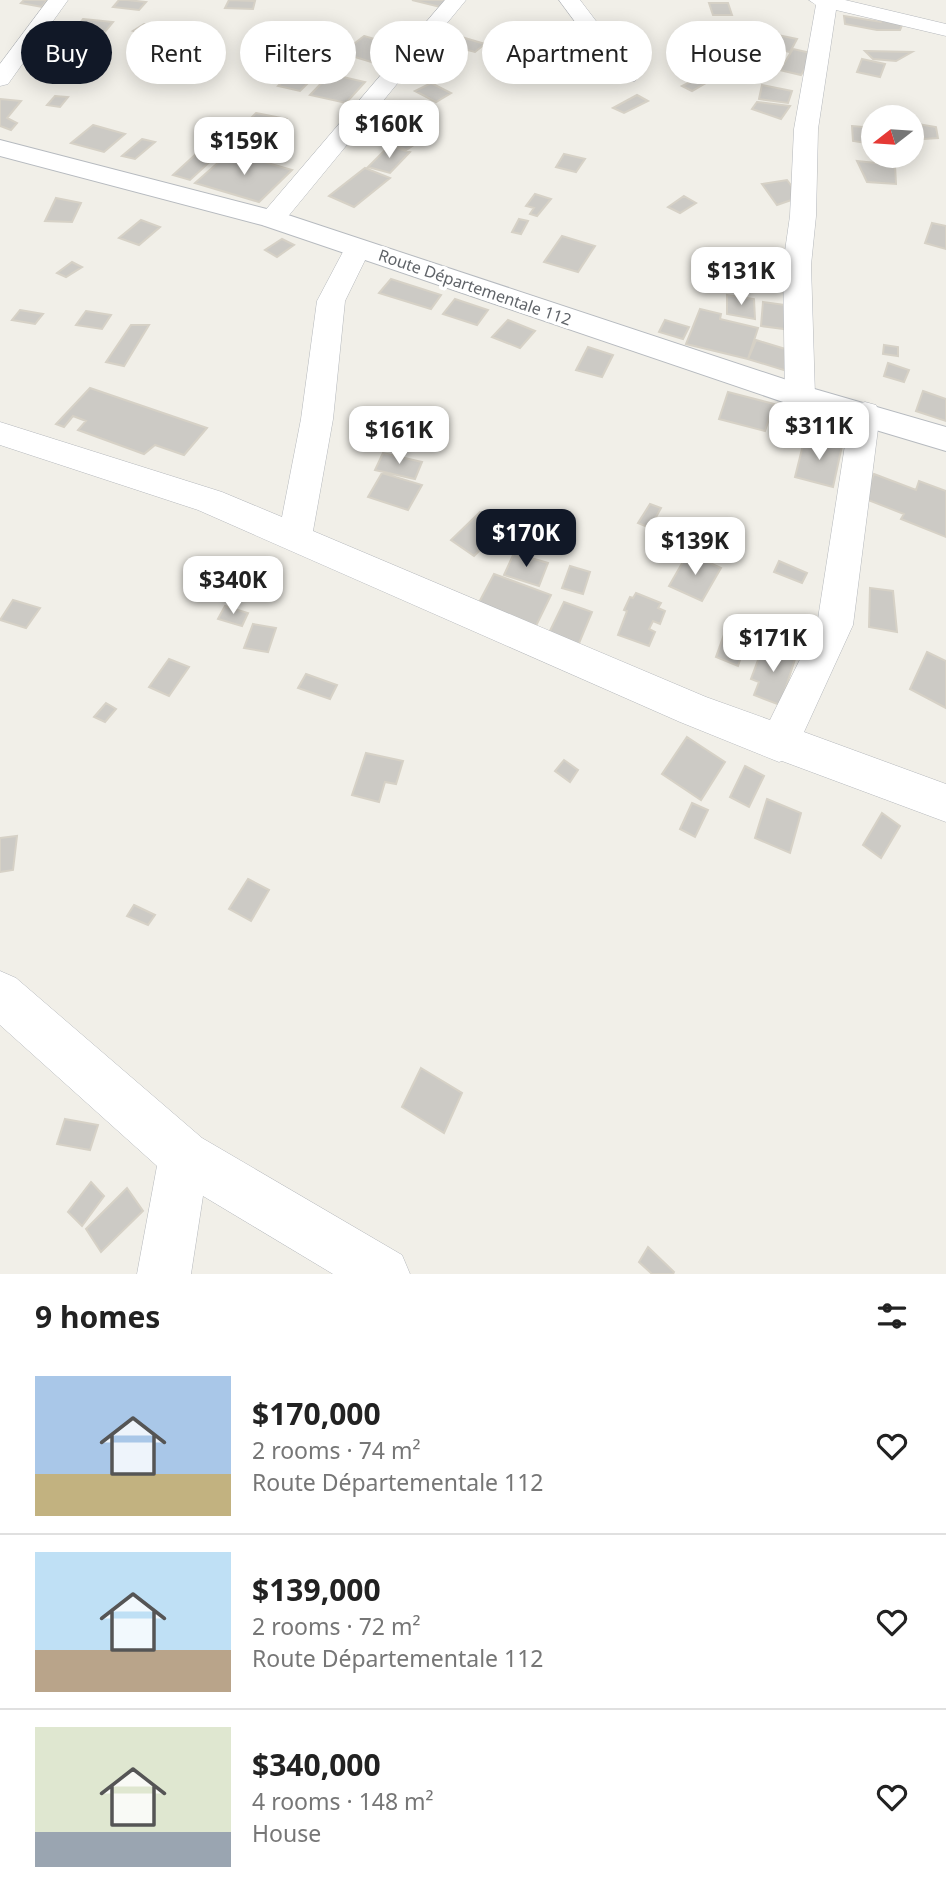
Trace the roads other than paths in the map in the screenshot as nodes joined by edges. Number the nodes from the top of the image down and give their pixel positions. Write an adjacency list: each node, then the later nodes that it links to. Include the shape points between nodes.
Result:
1 (58, 0): 7 (street)
2 (456, 0): 9 (street)
3 (569, 0): 5 (street)
4 (823, 1): 6 (street); 11 (street, via 806,129 797,265)
5 (585, 21)
6 (946, 30)
7 (0, 79)
8 (0, 148): 9 (main road, Route Départementale 112)
9 (272, 219): 10 (main road, Route Départementale 112)
10 (358, 248): 11 (main road, Route Départementale 112); 15 (street, via 331,301 317,419)
11 (800, 396): 12 (main road, Route Départementale 112)
12 (865, 413): 14 (main road, Route Départementale 112); 16 (street, via 835,625)
13 (0, 433): 15 (street, via 210,501)
14 (946, 439)
15 (295, 538): 16 (street)
16 (779, 744): 17 (street)
17 (946, 803)
18 (0, 994): 19 (street)
19 (184, 1156): 20 (street); 21 (street)
20 (164, 1274)
21 (383, 1274)

